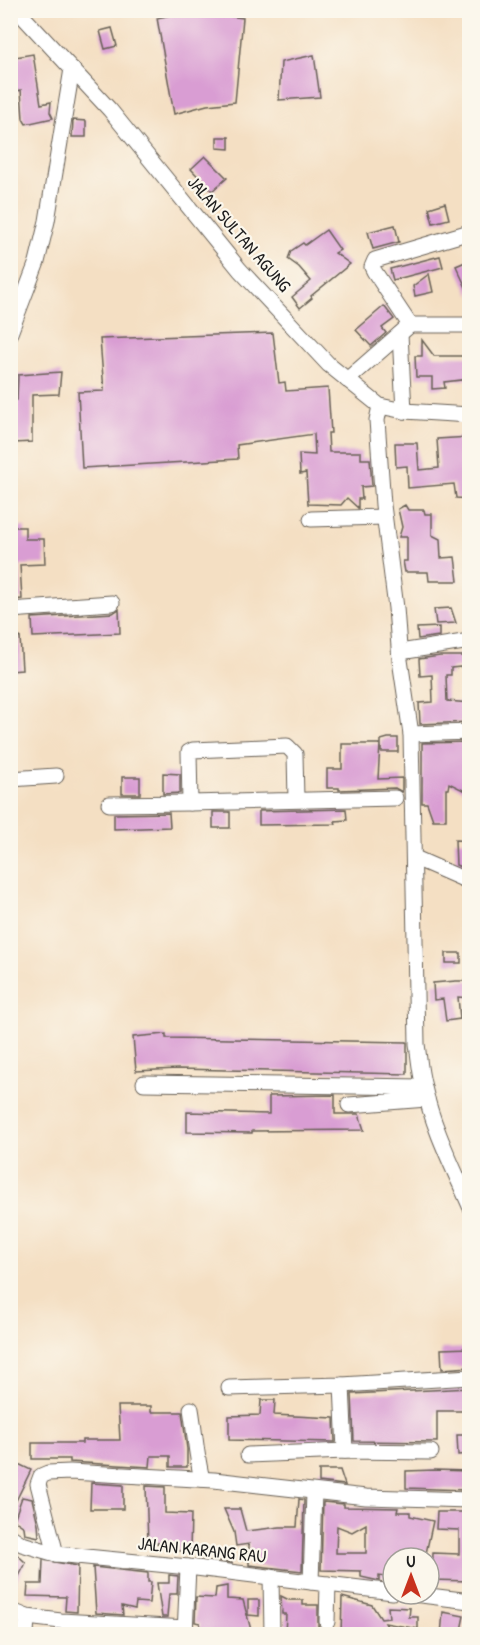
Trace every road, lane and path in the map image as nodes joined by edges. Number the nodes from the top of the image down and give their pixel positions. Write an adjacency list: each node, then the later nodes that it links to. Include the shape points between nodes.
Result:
1 (17, 10): 2 (street, JALAN SULTAN AGUNG)
2 (72, 69): 6 (street, via 47,221 37,262); 7 (street, JALAN SULTAN AGUNG, via 240,270)
3 (470, 232): 5 (street, via 375,260 374,271)
4 (470, 325): 5 (street)
5 (405, 329): 7 (street); 9 (street)
6 (10, 333)
7 (347, 380): 8 (street, JALAN SULTAN AGUNG)
8 (380, 406): 9 (street, JALAN SULTAN AGUNG); 11 (street, via 377,420)
9 (404, 411): 10 (street, JALAN SULTAN AGUNG)
10 (470, 415)
11 (384, 517): 12 (street); 16 (street)
12 (311, 519)
13 (112, 603): 14 (street)
14 (10, 610)
15 (470, 641): 16 (street)
16 (400, 652): 18 (street)
17 (470, 732): 18 (street)
18 (411, 734): 21 (street)
19 (56, 776): 20 (street)
20 (10, 779)
21 (404, 798): 22 (street); 25 (street)
22 (296, 799): 23 (street); 23 (street, via 295,754 287,746 189,752)
23 (190, 803): 24 (street)
24 (109, 804)
25 (415, 858): 26 (street); 28 (street, via 417,1044)
26 (470, 882)
27 (144, 1083): 28 (street)
28 (425, 1093): 29 (street); 30 (street)
29 (349, 1105)
30 (470, 1206)
31 (470, 1377): 32 (street)
32 (342, 1385): 33 (street); 35 (street)
33 (229, 1389)
34 (191, 1409): 38 (street)
35 (345, 1451): 36 (street); 37 (street)
36 (431, 1452)
37 (248, 1455)
38 (202, 1479): 39 (street); 42 (street, via 70,1472 41,1476 39,1492)
39 (314, 1492): 40 (street); 45 (street)
40 (470, 1500)
41 (10, 1536): 42 (street, JALAN KARANG RAU, via 22,1544)
42 (56, 1554): 43 (street, JALAN KARANG RAU)
43 (188, 1567): 44 (street, JALAN KARANG RAU); 53 (street)
44 (271, 1577): 45 (street, JALAN KARANG RAU); 55 (street)
45 (311, 1582): 46 (street, JALAN KARANG RAU)
46 (328, 1584): 47 (street, JALAN KARANG RAU); 52 (street)
47 (381, 1591)
48 (441, 1597): 49 (street)
49 (470, 1601)
50 (10, 1610): 51 (street)
51 (27, 1617): 53 (street); 54 (street)
52 (327, 1622)
53 (186, 1631)
54 (26, 1635)
55 (272, 1635)

